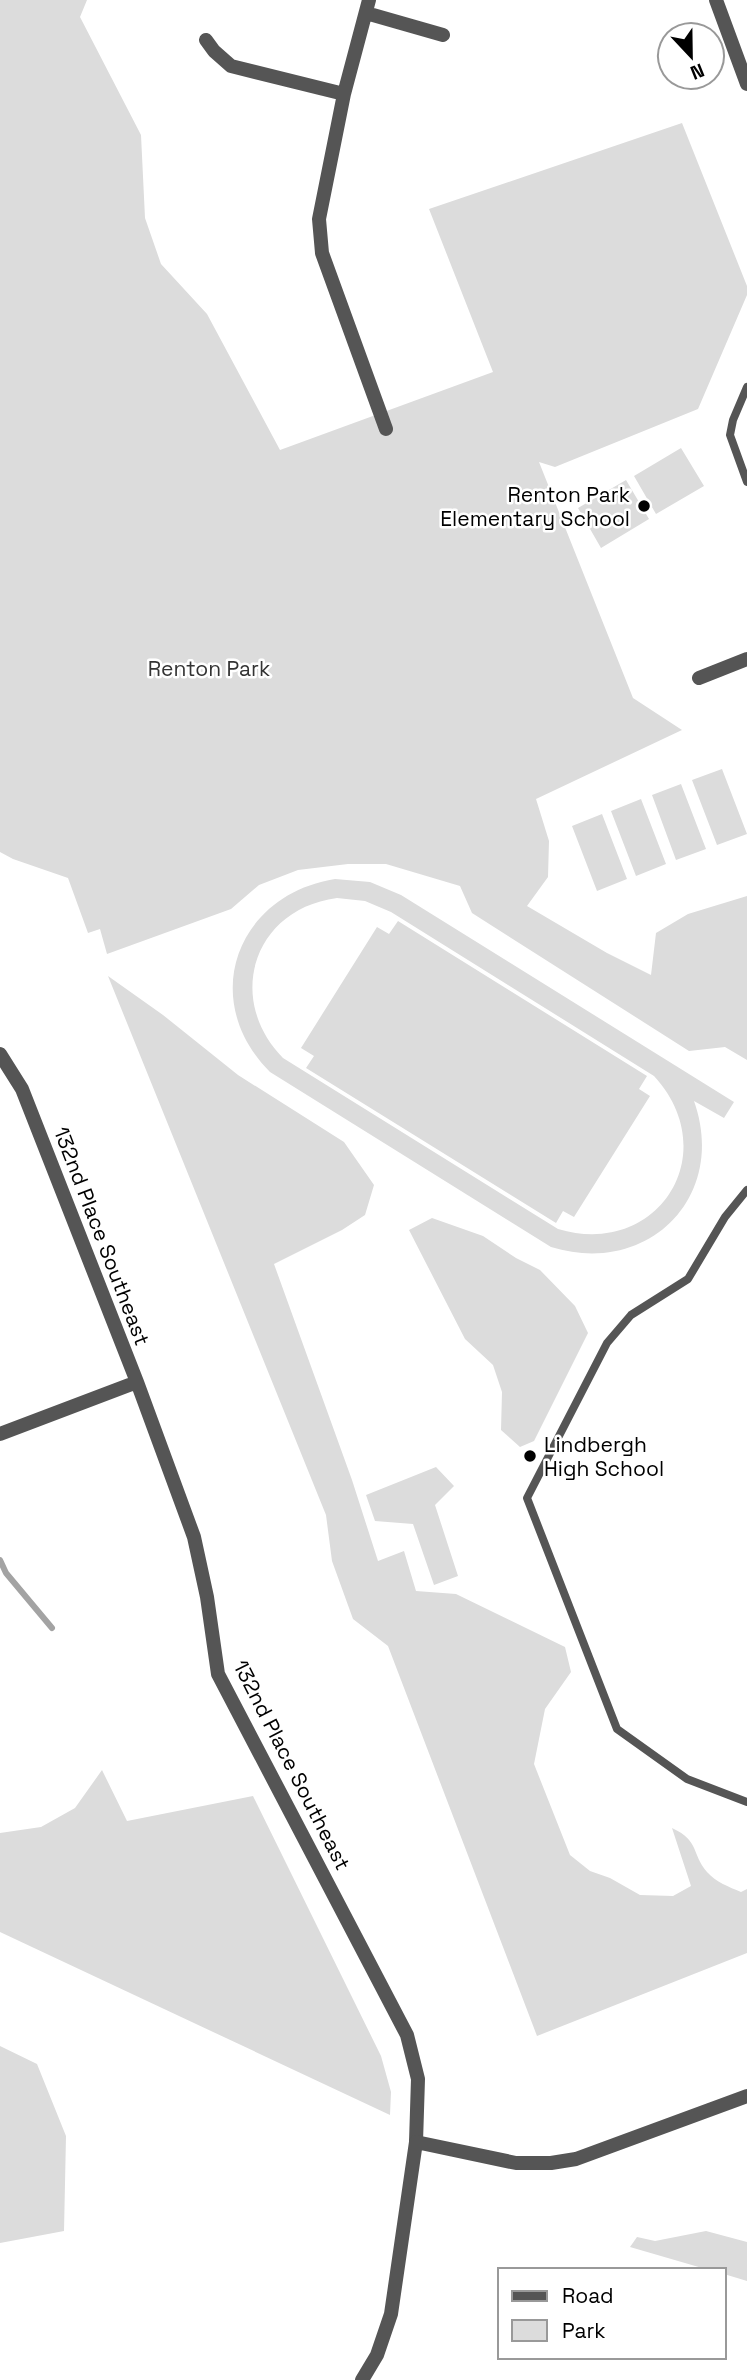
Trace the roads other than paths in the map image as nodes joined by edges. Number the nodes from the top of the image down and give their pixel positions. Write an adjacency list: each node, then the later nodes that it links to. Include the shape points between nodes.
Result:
1 (716, 0): 5 (street)
2 (367, 7): 3 (street); 6 (street)
3 (443, 35)
4 (206, 40): 6 (street, via 231,66)
5 (747, 84)
6 (344, 94): 8 (street, via 319,219 322,253)
7 (747, 387): 9 (lane, via 730,435)
8 (386, 429)
9 (747, 482)
10 (747, 659): 11 (street)
11 (699, 678)
12 (0, 1054): 14 (street, 132nd Place Southeast, via 22,1089)
13 (747, 1190): 16 (lane, via 688,1279 631,1315 607,1343 527,1498 617,1729 687,1779)
14 (137, 1382): 15 (street); 18 (street, 132nd Place Southeast, via 194,1537 218,1674 407,2035 418,2079)
15 (0, 1434)
16 (747, 1802)
17 (747, 2096): 18 (street, via 576,2160 516,2163)
18 (416, 2142): 19 (street, 132nd Place Southeast, via 391,2314 377,2355)
19 (362, 2380)

